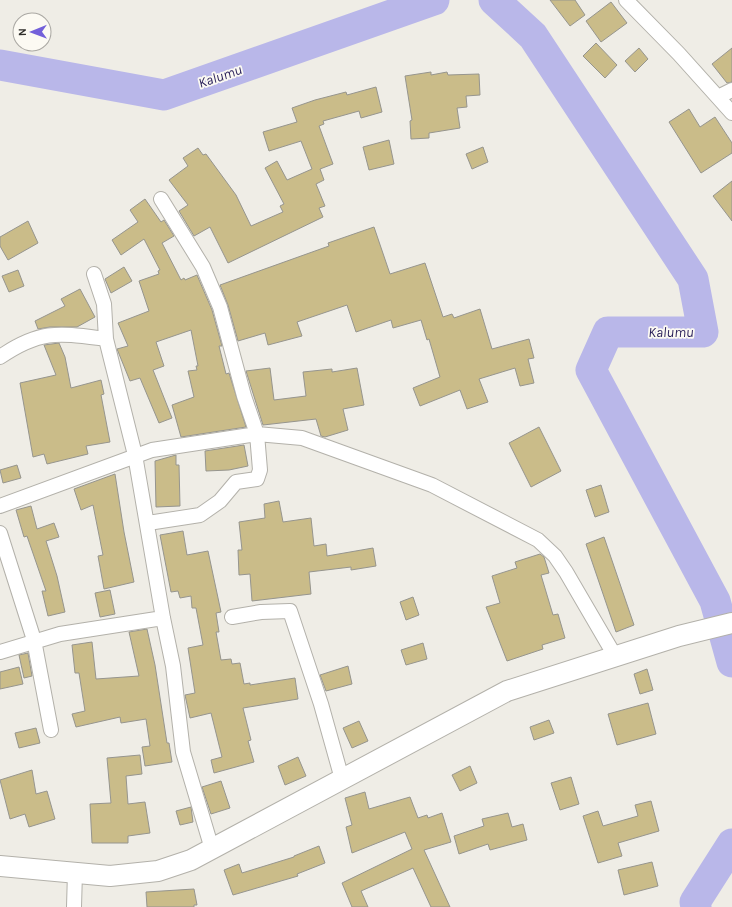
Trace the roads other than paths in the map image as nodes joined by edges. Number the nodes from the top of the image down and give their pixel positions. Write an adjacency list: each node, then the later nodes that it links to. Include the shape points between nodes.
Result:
1 (626, 0): 3 (street)
2 (732, 90): 3 (street)
3 (718, 97): 4 (street)
4 (732, 113)
5 (161, 199): 9 (street, via 203,267 220,307)
6 (94, 274): 7 (street, via 104,304)
7 (106, 339): 8 (street, via 69,334 48,335 31,340); 10 (street)
8 (0, 357)
9 (257, 434): 10 (street, via 152,450); 12 (street, via 260,470 257,479 236,482 220,500 200,515); 19 (street, via 314,441 432,485 538,540 555,556 566,572)
10 (135, 455): 11 (street); 12 (street)
11 (0, 506)
12 (148, 523): 15 (street)
13 (0, 533): 17 (street)
14 (232, 617): 21 (street, via 260,612 290,612 321,704)
15 (163, 618): 17 (street); 22 (street, via 173,666 183,752)
16 (732, 623): 19 (main road)
17 (34, 640): 18 (street); 20 (street)
18 (0, 652)
19 (615, 656): 21 (main road, via 507,691)
20 (51, 730)
21 (342, 779): 22 (main road)
22 (212, 849): 24 (main road, via 191,860 158,871 110,876)
23 (0, 866): 24 (main road)
24 (75, 872): 25 (street)
25 (74, 907)

